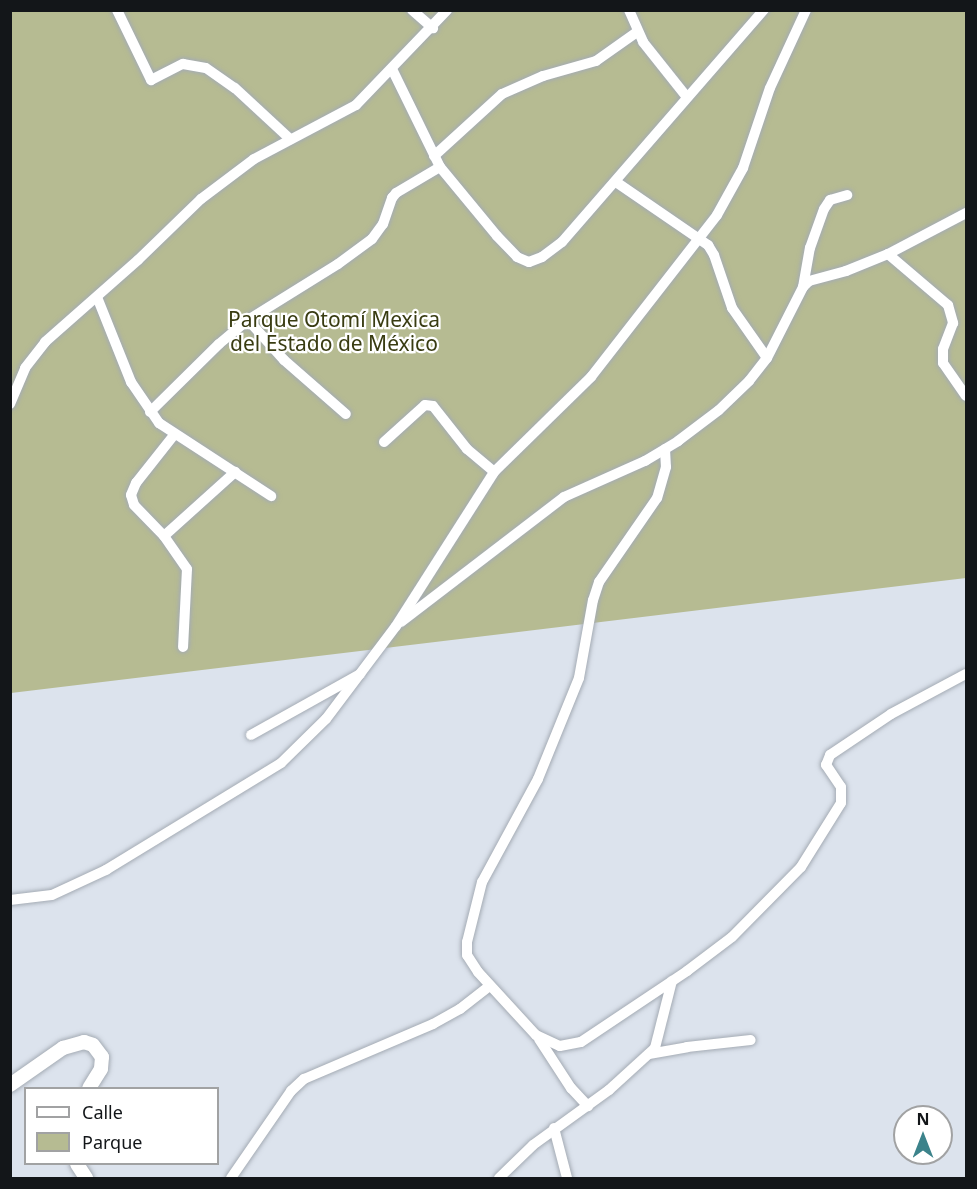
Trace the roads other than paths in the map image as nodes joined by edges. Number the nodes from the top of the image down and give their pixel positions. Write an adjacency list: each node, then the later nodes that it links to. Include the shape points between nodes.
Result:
1 (117, 10): 11 (street, via 151,80 183,64 206,68 235,88)
2 (412, 10): 7 (street)
3 (447, 10): 7 (street)
4 (629, 10): 8 (street)
5 (764, 10): 10 (street)
6 (806, 10): 17 (street, via 770,88 743,168 731,193)
7 (433, 28): 9 (street)
8 (637, 32): 10 (street); 12 (street, via 596,61 502,94)
9 (392, 69): 11 (street, via 356,105); 12 (street)
10 (686, 96): 14 (street)
11 (290, 139): 20 (street, via 254,159 201,199)
12 (434, 156): 13 (street)
13 (440, 167): 14 (street, via 497,236 517,257 529,262 562,242); 21 (street, via 396,193 379,231 360,248)
14 (616, 182): 17 (street)
15 (847, 195): 19 (street, via 830,201 824,208 810,248)
16 (966, 213): 18 (street)
17 (700, 237): 22 (street, via 714,255 732,308); 31 (street, via 597,370)
18 (888, 254): 19 (street, via 816,278); 23 (street, via 948,305 953,322 943,349 943,363)
19 (803, 287): 22 (street)
20 (97, 297): 24 (street, via 33,354); 25 (street, via 131,382)
21 (248, 320): 25 (street); 26 (street, via 284,360)
22 (767, 358): 29 (street, via 737,395)
23 (966, 396)
24 (10, 404)
25 (150, 412): 27 (street)
26 (346, 414)
27 (174, 435): 30 (street); 33 (street, via 130,495 134,505)
28 (384, 442): 31 (street, via 424,405 434,406 467,449)
29 (665, 450): 34 (street, via 564,497); 41 (street, via 666,467 657,498 599,582 579,678 538,779 482,882 467,955)
30 (235, 472): 32 (street); 33 (street)
31 (494, 472): 34 (street)
32 (272, 496)
33 (164, 536): 35 (street, via 188,569)
34 (396, 626): 36 (street)
35 (183, 647)
36 (364, 672): 38 (street); 39 (street, via 326,719 281,763 106,870 51,895)
37 (966, 674): 40 (street, via 891,714 830,755 827,770 841,788 843,798 815,847 752,919)
38 (251, 735)
39 (10, 900)
40 (672, 981): 42 (street, via 581,1042 560,1046); 44 (street, via 658,1043)
41 (489, 986): 42 (street); 51 (street, via 433,1024 304,1079 291,1091)
42 (536, 1035): 47 (street, via 571,1088)
43 (751, 1040): 44 (street)
44 (649, 1054): 47 (street)
45 (10, 1085): 46 (street, via 63,1048 84,1042 93,1045 102,1057 101,1069)
46 (90, 1087)
47 (588, 1106): 48 (street)
48 (554, 1128): 52 (street); 53 (street)
49 (78, 1165): 50 (street)
50 (86, 1179)
51 (231, 1179)
52 (499, 1179)
53 (567, 1179)

